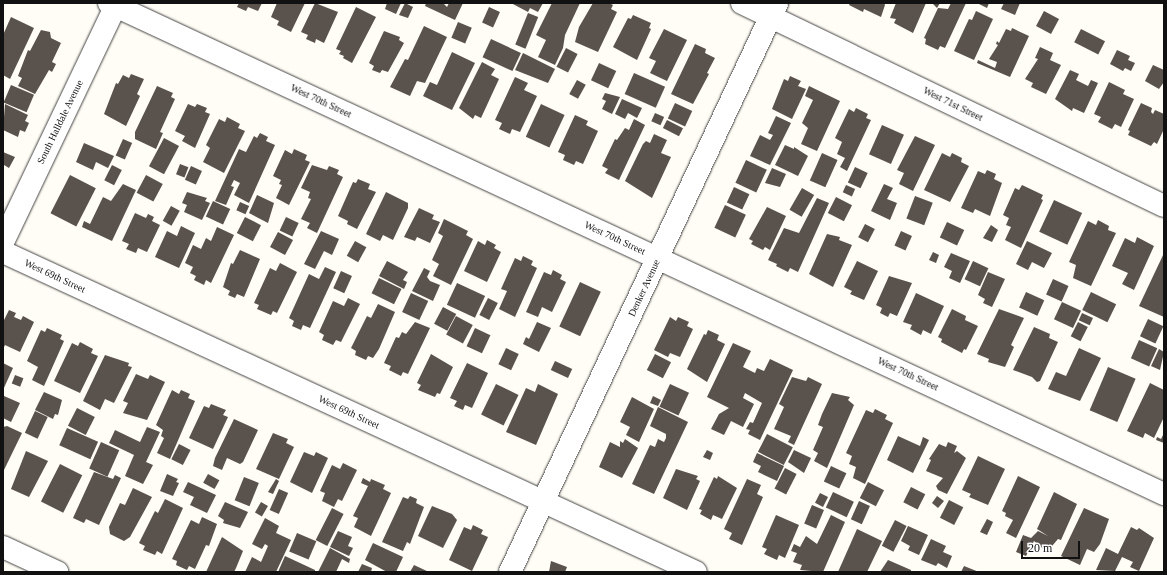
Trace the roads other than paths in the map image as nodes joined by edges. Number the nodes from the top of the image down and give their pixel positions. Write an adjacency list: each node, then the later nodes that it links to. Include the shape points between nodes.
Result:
1 (742, 3): 3 (street, West 71st Street)
2 (114, 4): 5 (street, South Halldale Avenue); 7 (street, West 70th Street)
3 (774, 10): 4 (street, West 71st Street); 7 (street, Denker Avenue)
4 (1164, 206)
5 (3, 242)
6 (3, 252): 9 (street, West 69th Street)
7 (659, 258): 8 (street, West 70th Street); 9 (street, Denker Avenue)
8 (1164, 494)
9 (543, 502): 12 (street, Denker Avenue); 13 (street, West 69th Street)
10 (3, 547): 11 (street)
11 (57, 572)
12 (510, 572)
13 (696, 572)

